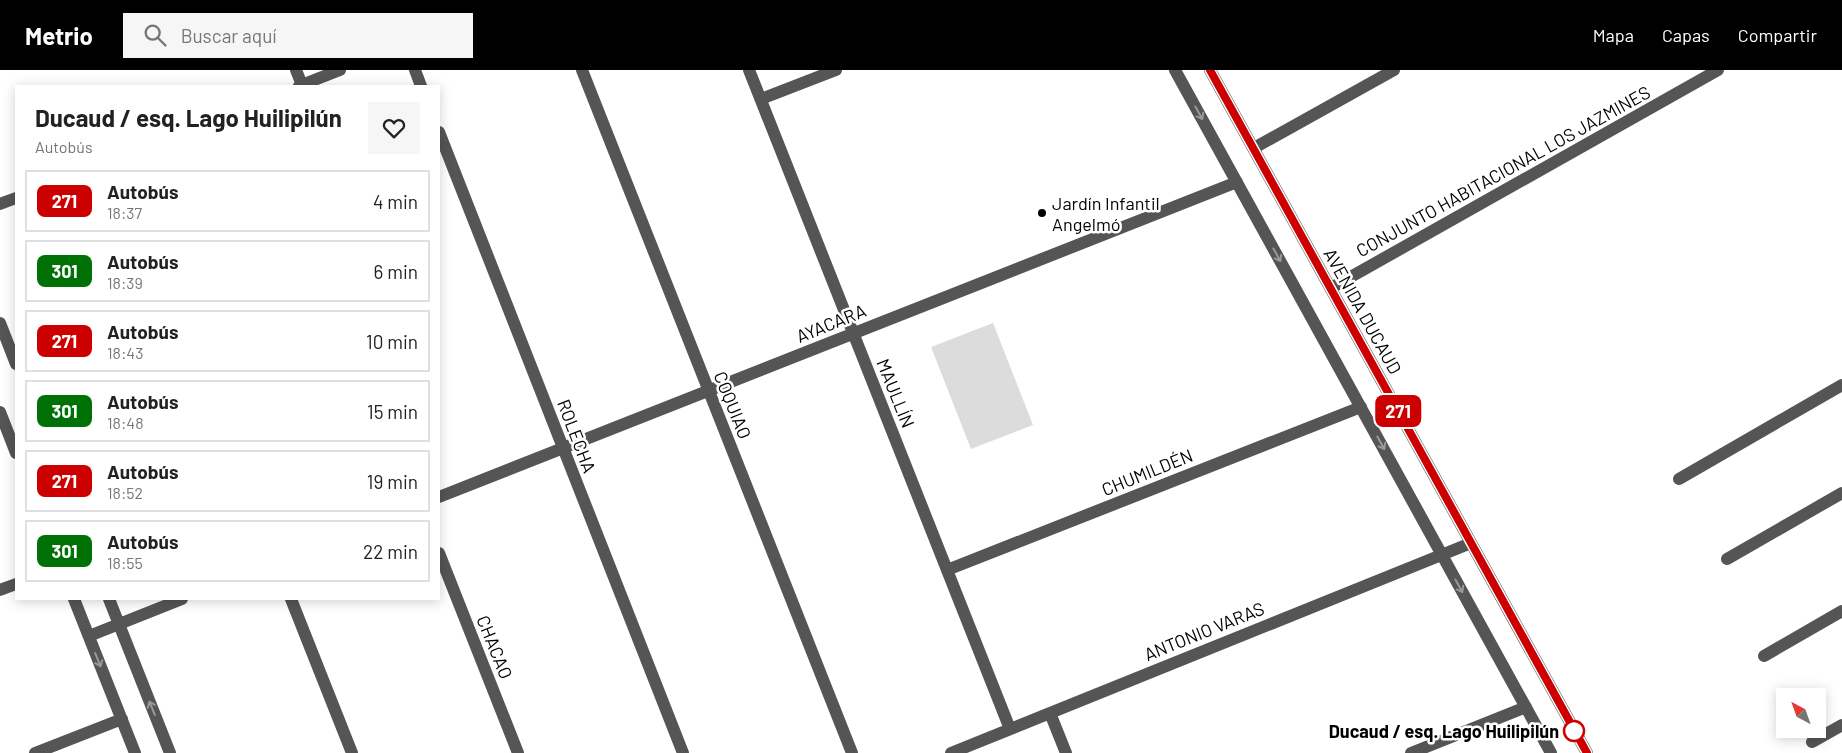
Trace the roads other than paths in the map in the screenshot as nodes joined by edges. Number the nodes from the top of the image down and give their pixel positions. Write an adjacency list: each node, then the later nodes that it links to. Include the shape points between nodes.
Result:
1 (296, 70): 11 (street)
2 (340, 70): 12 (street)
3 (414, 70): 13 (street)
4 (582, 70): 25 (street, COQUIAO)
5 (749, 70): 14 (street, MAULLÍN)
6 (836, 70): 14 (street)
7 (1175, 70): 17 (street, one-way to 17)
8 (1210, 70): 16 (street, AVENIDA DUCAUD)
9 (1394, 70): 16 (street)
10 (1718, 70): 20 (street, CONJUNTO HABITACIONAL LOS JAZMINES)
11 (300, 85)
12 (302, 85)
13 (421, 85)
14 (761, 99): 22 (street, MAULLÍN)
15 (440, 135): 28 (street, ROLECHA)
16 (1254, 148): 20 (street, AVENIDA DUCAUD)
17 (1237, 182): 22 (street, AYACARA); 26 (street, one-way to 26)
18 (15, 198): 19 (street)
19 (0, 204)
20 (1330, 288): 33 (street, AVENIDA DUCAUD)
21 (0, 323): 23 (street)
22 (853, 333): 25 (street, AYACARA); 37 (street, MAULLÍN)
23 (15, 361)
24 (1842, 386): 30 (street)
25 (709, 390): 28 (street, AYACARA); 60 (street, COQUIAO)
26 (1361, 406): 34 (street, one-way to 34); 37 (street, CHUMILDÉN)
27 (0, 412): 29 (street)
28 (563, 448): 32 (street, AYACARA); 59 (street, ROLECHA)
29 (15, 450)
30 (1679, 479)
31 (1842, 492): 36 (street)
32 (440, 497)
33 (1471, 543): 34 (street, ANTONIO VARAS); 65 (street, AVENIDA DUCAUD)
34 (1441, 554): 48 (street, one-way to 48); 49 (street, ANTONIO VARAS)
35 (440, 556): 58 (street, CHACAO)
36 (1727, 559)
37 (947, 570): 52 (street, MAULLÍN)
38 (15, 584): 39 (street)
39 (0, 590)
40 (74, 600): 46 (street)
41 (109, 600): 45 (street)
42 (179, 600): 45 (street)
43 (291, 600): 57 (street)
44 (1842, 611): 47 (street)
45 (119, 624): 46 (street); 56 (street, one-way to 45)
46 (88, 636): 50 (street, one-way to 50)
47 (1764, 656)
48 (1526, 707): 63 (street); 64 (street)
49 (1050, 714): 52 (street, ANTONIO VARAS); 62 (street)
50 (122, 719): 54 (street); 55 (street)
51 (1842, 724): 53 (street)
52 (1010, 729): 61 (street, ANTONIO VARAS)
53 (1812, 742)
54 (35, 753)
55 (135, 753)
56 (170, 753)
57 (352, 753)
58 (518, 753)
59 (683, 753)
60 (852, 753)
61 (951, 753)
62 (1066, 753)
63 (1411, 753)
64 (1551, 753)
65 (1587, 753)

